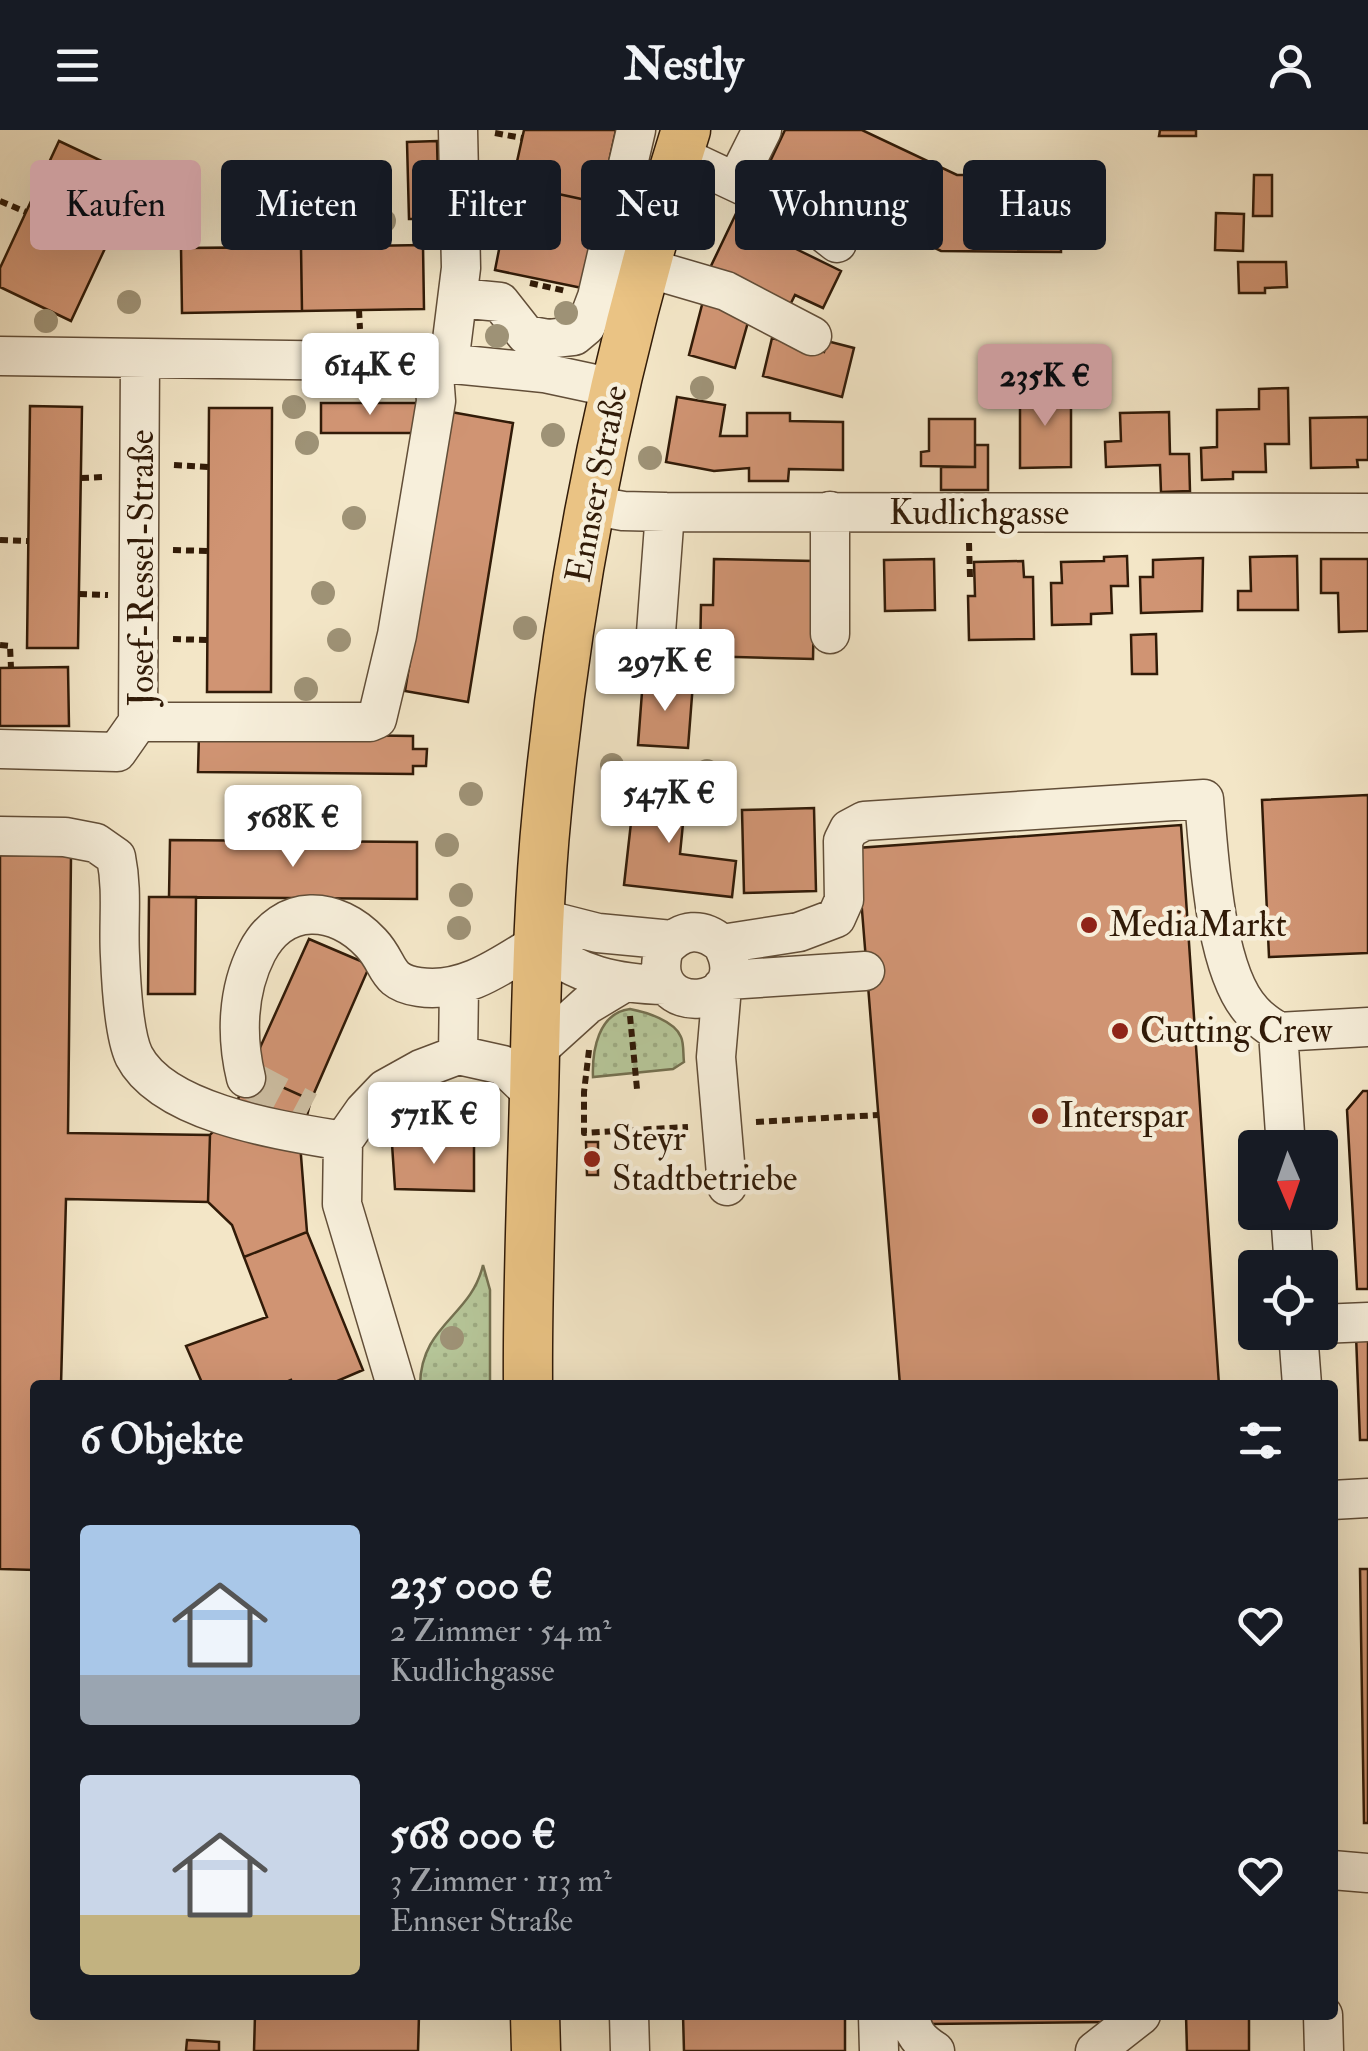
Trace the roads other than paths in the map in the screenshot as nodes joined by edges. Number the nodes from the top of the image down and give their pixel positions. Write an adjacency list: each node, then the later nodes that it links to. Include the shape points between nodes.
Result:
1 (636, 130): 8 (street, via 586,326 574,336 526,335 500,302)
2 (762, 130): 5 (street)
3 (476, 132): 8 (street)
4 (682, 142): 6 (street); 7 (main road, Ennser Straße)
5 (747, 160)
6 (735, 181)
7 (644, 267): 9 (street, via 726,291); 13 (main road, Ennser Straße)
8 (459, 298): 12 (street)
9 (812, 336)
10 (0, 356): 11 (street)
11 (140, 358): 12 (street); 20 (street, Josef-Ressel-Straße)
12 (441, 363): 13 (street, via 566,376); 20 (street, Josef-Ressel-Straße, via 377,719)
13 (614, 388): 14 (main road, Ennser Straße)
14 (590, 506): 16 (street, Kudlichgasse); 23 (main road, Ennser Straße, via 547,807)
15 (830, 511): 16 (street, Kudlichgasse); 17 (street, Kudlichgasse); 18 (street)
16 (665, 512): 19 (street)
17 (1368, 513)
18 (830, 634)
19 (655, 646)
20 (138, 722): 21 (street, via 117,752)
21 (0, 749)
22 (0, 836): 38 (street, via 64,837 96,843 116,857 124,1010 134,1055 158,1084 204,1108 268,1128)
23 (539, 930): 24 (street); 27 (street, via 555,957); 28 (street); 34 (main road, Ennser Straße)
24 (672, 940): 25 (street, via 684,932 712,935); 29 (street, via 661,961)
25 (724, 971): 26 (street); 29 (street, via 712,996); 31 (street, via 836,918 844,900 843,841 864,821 1204,799 1212,884 1236,986 1252,1011); 32 (street)
26 (866, 971)
27 (622, 984): 29 (street); 34 (street, via 587,1004)
28 (459, 986): 33 (street); 35 (street, via 402,984 375,946 343,924 324,915 288,918 252,961 238,1030)
29 (676, 992): 32 (street)
30 (1368, 1028): 31 (street)
31 (1278, 1032): 37 (street)
32 (718, 1046): 39 (street, via 732,1123)
33 (458, 1055): 34 (street); 38 (street, via 385,1089)
34 (534, 1074): 44 (main road, Ennser Straße)
35 (246, 1078)
36 (308, 1111): 38 (street)
37 (1285, 1130)
38 (343, 1141): 43 (street, via 342,1204)
39 (727, 1186)
40 (1368, 1322): 41 (street)
41 (1338, 1323)
42 (1299, 1350): 45 (street)
43 (395, 1380)
44 (528, 1380)
45 (1302, 1380)
46 (1368, 1498): 47 (street)
47 (1338, 1500)
48 (1338, 1870): 49 (street)
49 (1368, 1873)
50 (535, 2020): 56 (main road)
51 (629, 2020): 57 (street)
52 (878, 2020): 58 (street)
53 (911, 2020): 59 (street, via 920,2042)
54 (1134, 2020): 60 (street)
55 (1323, 2020): 61 (street)
56 (536, 2051)
57 (630, 2051)
58 (879, 2051)
59 (935, 2051)
60 (1094, 2051)
61 (1324, 2051)

